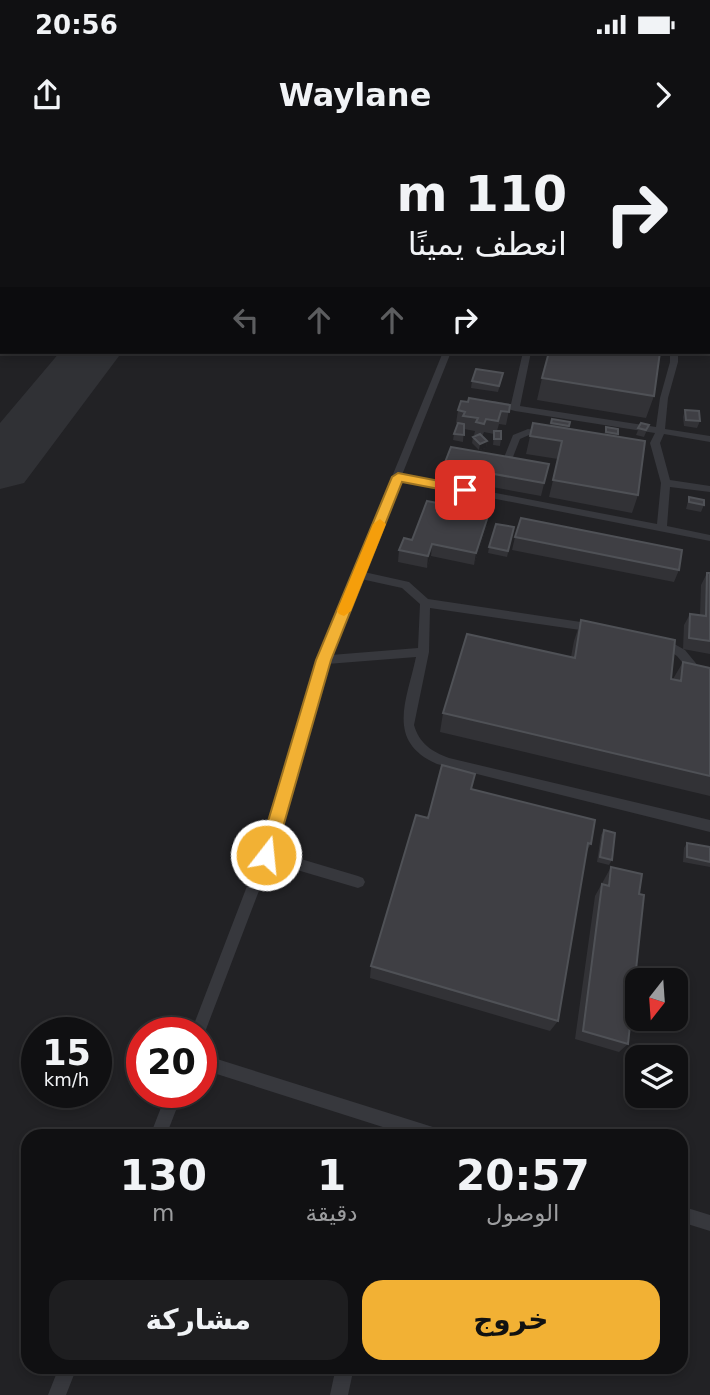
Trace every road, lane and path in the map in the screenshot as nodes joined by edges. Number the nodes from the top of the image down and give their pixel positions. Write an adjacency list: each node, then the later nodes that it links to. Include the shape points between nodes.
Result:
1 (446, 354): 12 (lane)
2 (527, 354): 5 (lane)
3 (674, 354): 6 (lane)
4 (486, 403): 5 (lane)
5 (515, 408): 6 (lane)
6 (660, 433): 8 (lane); 13 (lane, via 654,453)
7 (562, 438): 10 (lane, via 521,434)
8 (710, 439)
9 (495, 459): 10 (lane)
10 (508, 460): 11 (lane)
11 (521, 462)
12 (398, 477): 15 (lane); 17 (lane)
13 (666, 483): 14 (lane); 15 (lane)
14 (710, 489)
15 (662, 528): 16 (lane)
16 (710, 538)
17 (359, 575): 18 (lane, via 405,585); 22 (lane)
18 (425, 603): 19 (lane); 21 (lane)
19 (610, 630)
20 (649, 636): 23 (lane, via 672,645)
21 (423, 652): 22 (lane); 24 (lane, via 408,725 411,737 434,758)
22 (323, 660): 25 (lane)
23 (703, 680)
24 (710, 826)
25 (266, 855): 26 (lane); 27 (lane)
26 (358, 882)
27 (204, 1017)
28 (217, 1067): 31 (lane)
29 (168, 1108): 30 (lane)
30 (161, 1129)
31 (398, 1129)
32 (688, 1216): 33 (lane)
33 (709, 1223)
34 (65, 1374): 36 (lane)
35 (344, 1374): 37 (lane)
36 (57, 1395)
37 (339, 1395)

